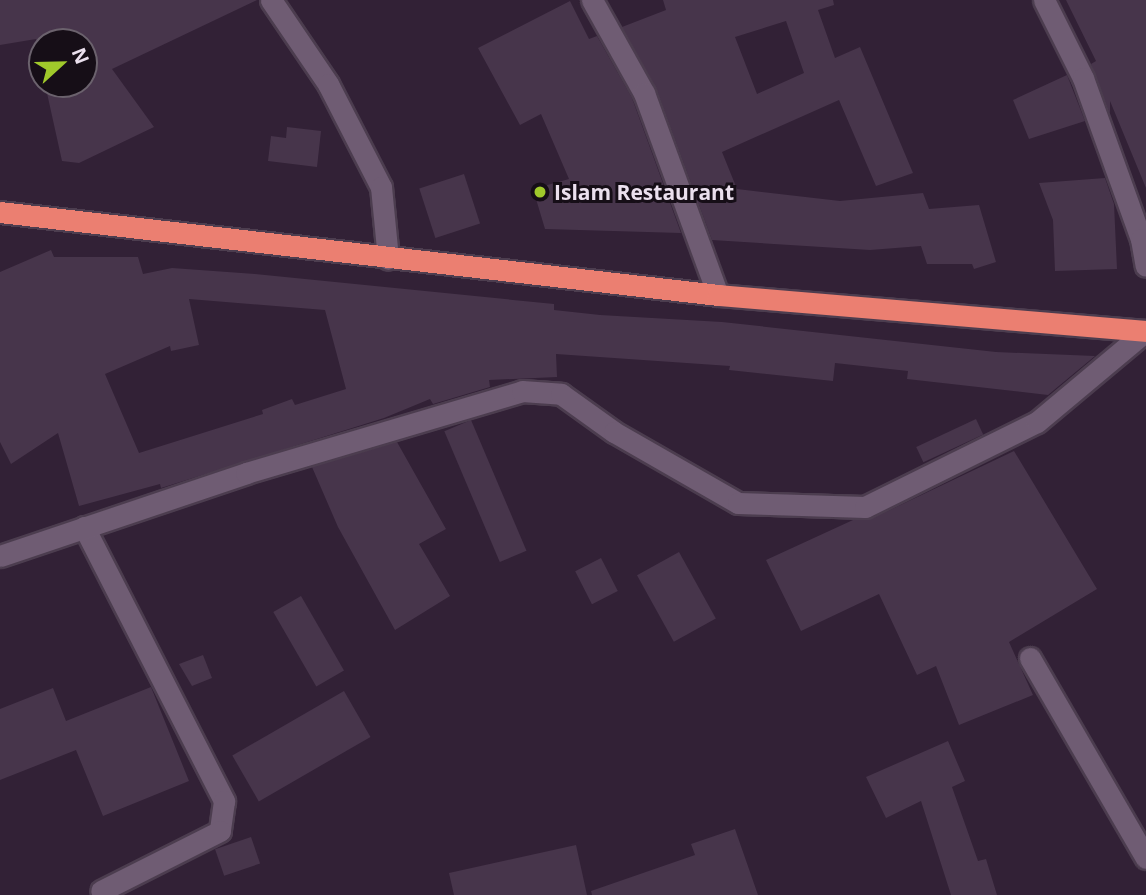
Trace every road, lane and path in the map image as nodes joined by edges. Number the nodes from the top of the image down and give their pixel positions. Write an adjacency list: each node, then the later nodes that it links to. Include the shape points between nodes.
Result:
1 (271, 0): 5 (street, via 328,83 381,187)
2 (592, 0): 7 (street, via 644,93)
3 (1044, 0): 6 (street, via 1083,78)
4 (0, 212): 5 (highway)
5 (388, 259): 7 (highway)
6 (1146, 266)
7 (718, 295): 8 (highway)
8 (1146, 331): 9 (street, via 1037,422 865,507 738,503 614,432 561,394 522,391 246,473)
9 (84, 527): 10 (street); 13 (street, via 224,801 220,831)
10 (0, 556)
11 (1030, 657): 12 (street)
12 (1146, 858)
13 (102, 891)

